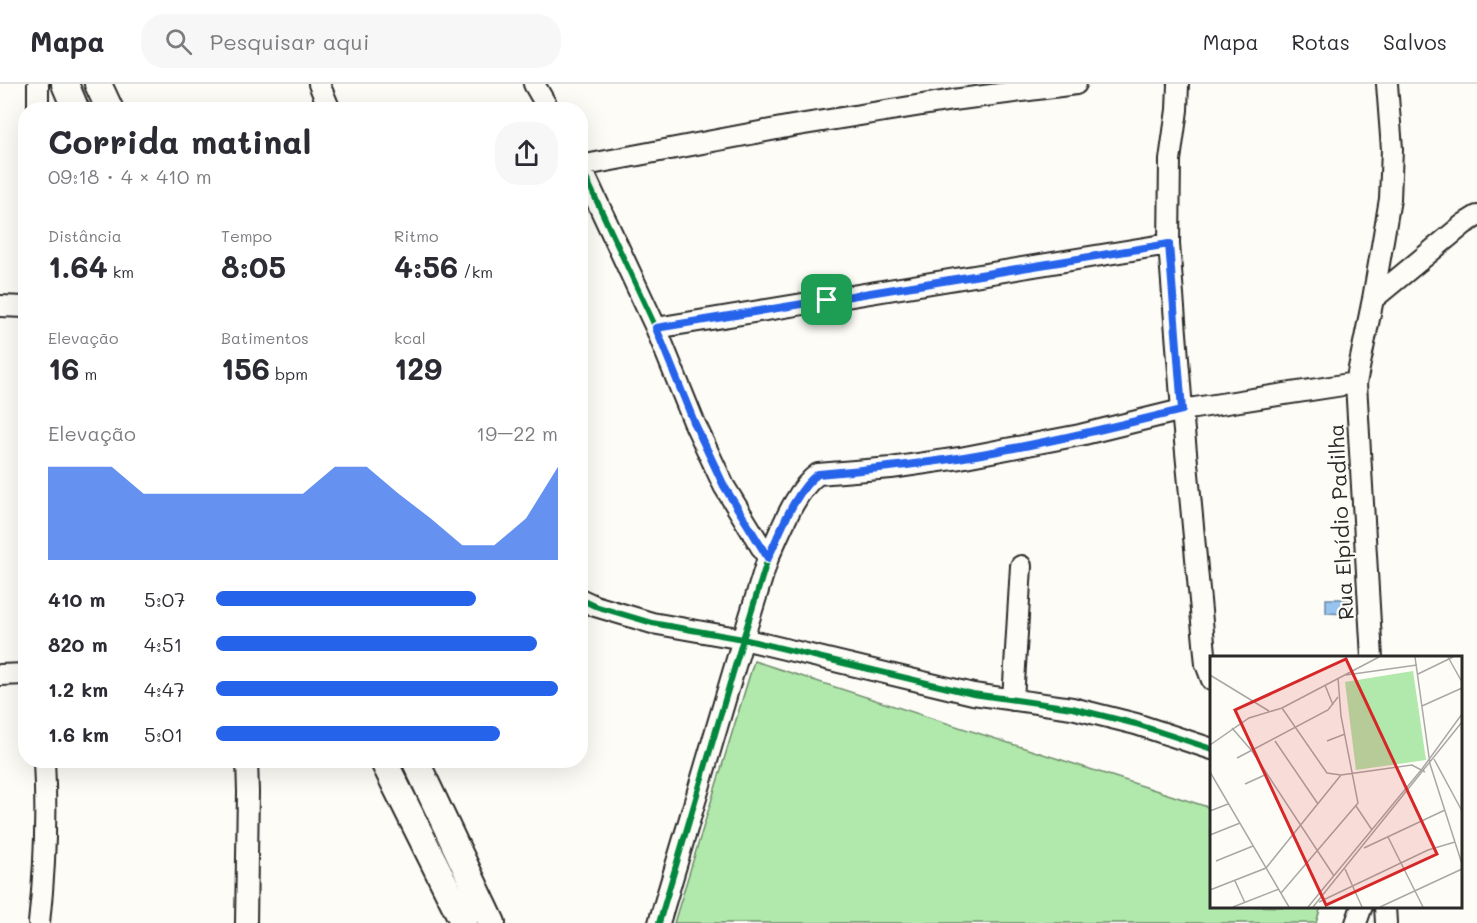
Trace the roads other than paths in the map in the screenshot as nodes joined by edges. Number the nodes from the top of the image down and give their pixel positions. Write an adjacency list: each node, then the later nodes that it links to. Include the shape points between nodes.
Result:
1 (38, 84): 10 (street)
2 (65, 84): 11 (street)
3 (98, 84): 12 (street)
4 (319, 84): 13 (street)
5 (534, 84): 14 (street)
6 (1076, 84): 9 (street)
7 (1178, 84): 18 (street, via 1170,160)
8 (1387, 84): 19 (street, Rua Elpídio Padilha, via 1392,149 1390,199)
9 (992, 90): 15 (street)
10 (38, 102)
11 (73, 102)
12 (106, 102)
13 (327, 102)
14 (544, 102)
15 (588, 165)
16 (588, 181): 22 (street)
17 (1477, 216): 19 (street)
18 (1169, 244): 22 (street); 24 (street)
19 (1373, 299): 23 (street, Rua Elpídio Padilha)
20 (0, 306): 21 (street)
21 (18, 307)
22 (656, 328): 25 (street, via 724,486)
23 (1356, 383): 24 (street); 29 (street, Rua Elpídio Padilha)
24 (1182, 410): 25 (street, via 960,458 818,474 800,492); 32 (street)
25 (768, 558): 28 (street)
26 (1021, 566): 33 (street)
27 (588, 603): 28 (street, via 652,623)
28 (743, 639): 33 (street, via 922,683); 45 (street)
29 (1372, 656)
30 (18, 674): 31 (street)
31 (0, 675)
32 (1210, 675)
33 (1013, 700): 34 (street, via 1072,708)
34 (1210, 748)
35 (44, 768): 41 (street, via 44,879)
36 (247, 768): 42 (street)
37 (387, 768): 43 (street)
38 (419, 768): 44 (street)
39 (1361, 908): 46 (street)
40 (1385, 908): 47 (street)
41 (39, 923)
42 (246, 923)
43 (464, 923)
44 (492, 923)
45 (659, 923)
46 (1356, 923)
47 (1386, 923)

